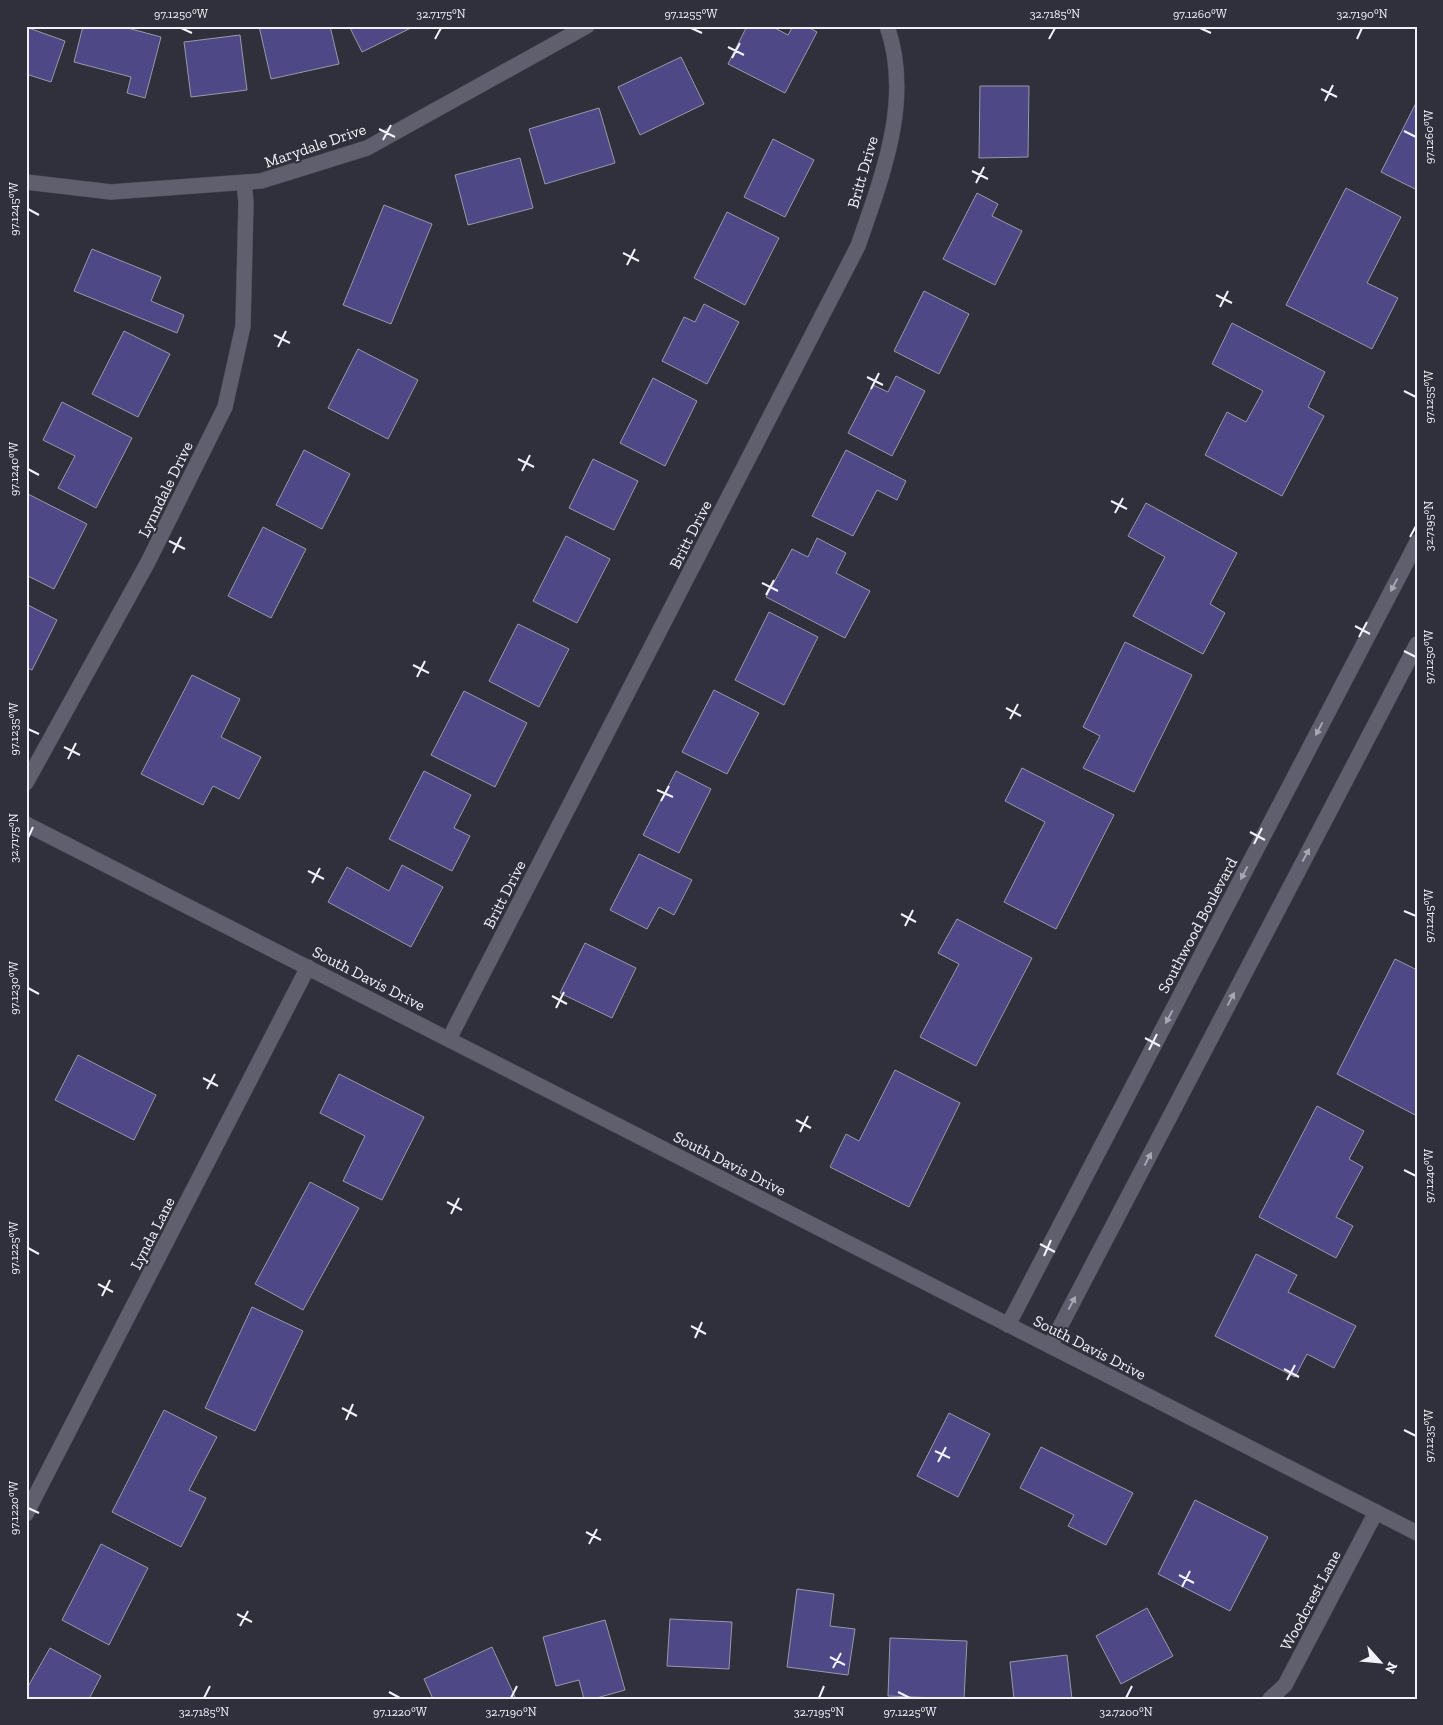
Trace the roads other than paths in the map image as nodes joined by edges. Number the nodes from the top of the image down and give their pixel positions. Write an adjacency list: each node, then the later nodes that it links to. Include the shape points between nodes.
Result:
1 (587, 26): 4 (street, Marydale Drive, via 367,148)
2 (887, 26): 10 (street, Britt Drive, via 898,93 886,163 858,246)
3 (26, 182): 4 (street, Marydale Drive, via 112,192)
4 (244, 184): 7 (street, Lynndale Drive, via 243,326 225,407 148,562)
5 (1417, 542): 11 (street, Southwood Boulevard, one-way to 11)
6 (1417, 644): 12 (street, one-way to 6)
7 (26, 783)
8 (26, 824): 9 (street, South Davis Drive)
9 (308, 967): 10 (street, South Davis Drive); 14 (street, Lynda Lane)
10 (449, 1039): 11 (street, South Davis Drive)
11 (1008, 1325): 12 (street, South Davis Drive)
12 (1050, 1346): 13 (street, South Davis Drive)
13 (1376, 1512): 15 (street, South Davis Drive); 16 (street, Woodcrest Lane, via 1285,1685)
14 (26, 1514)
15 (1417, 1533)
16 (1270, 1699)

